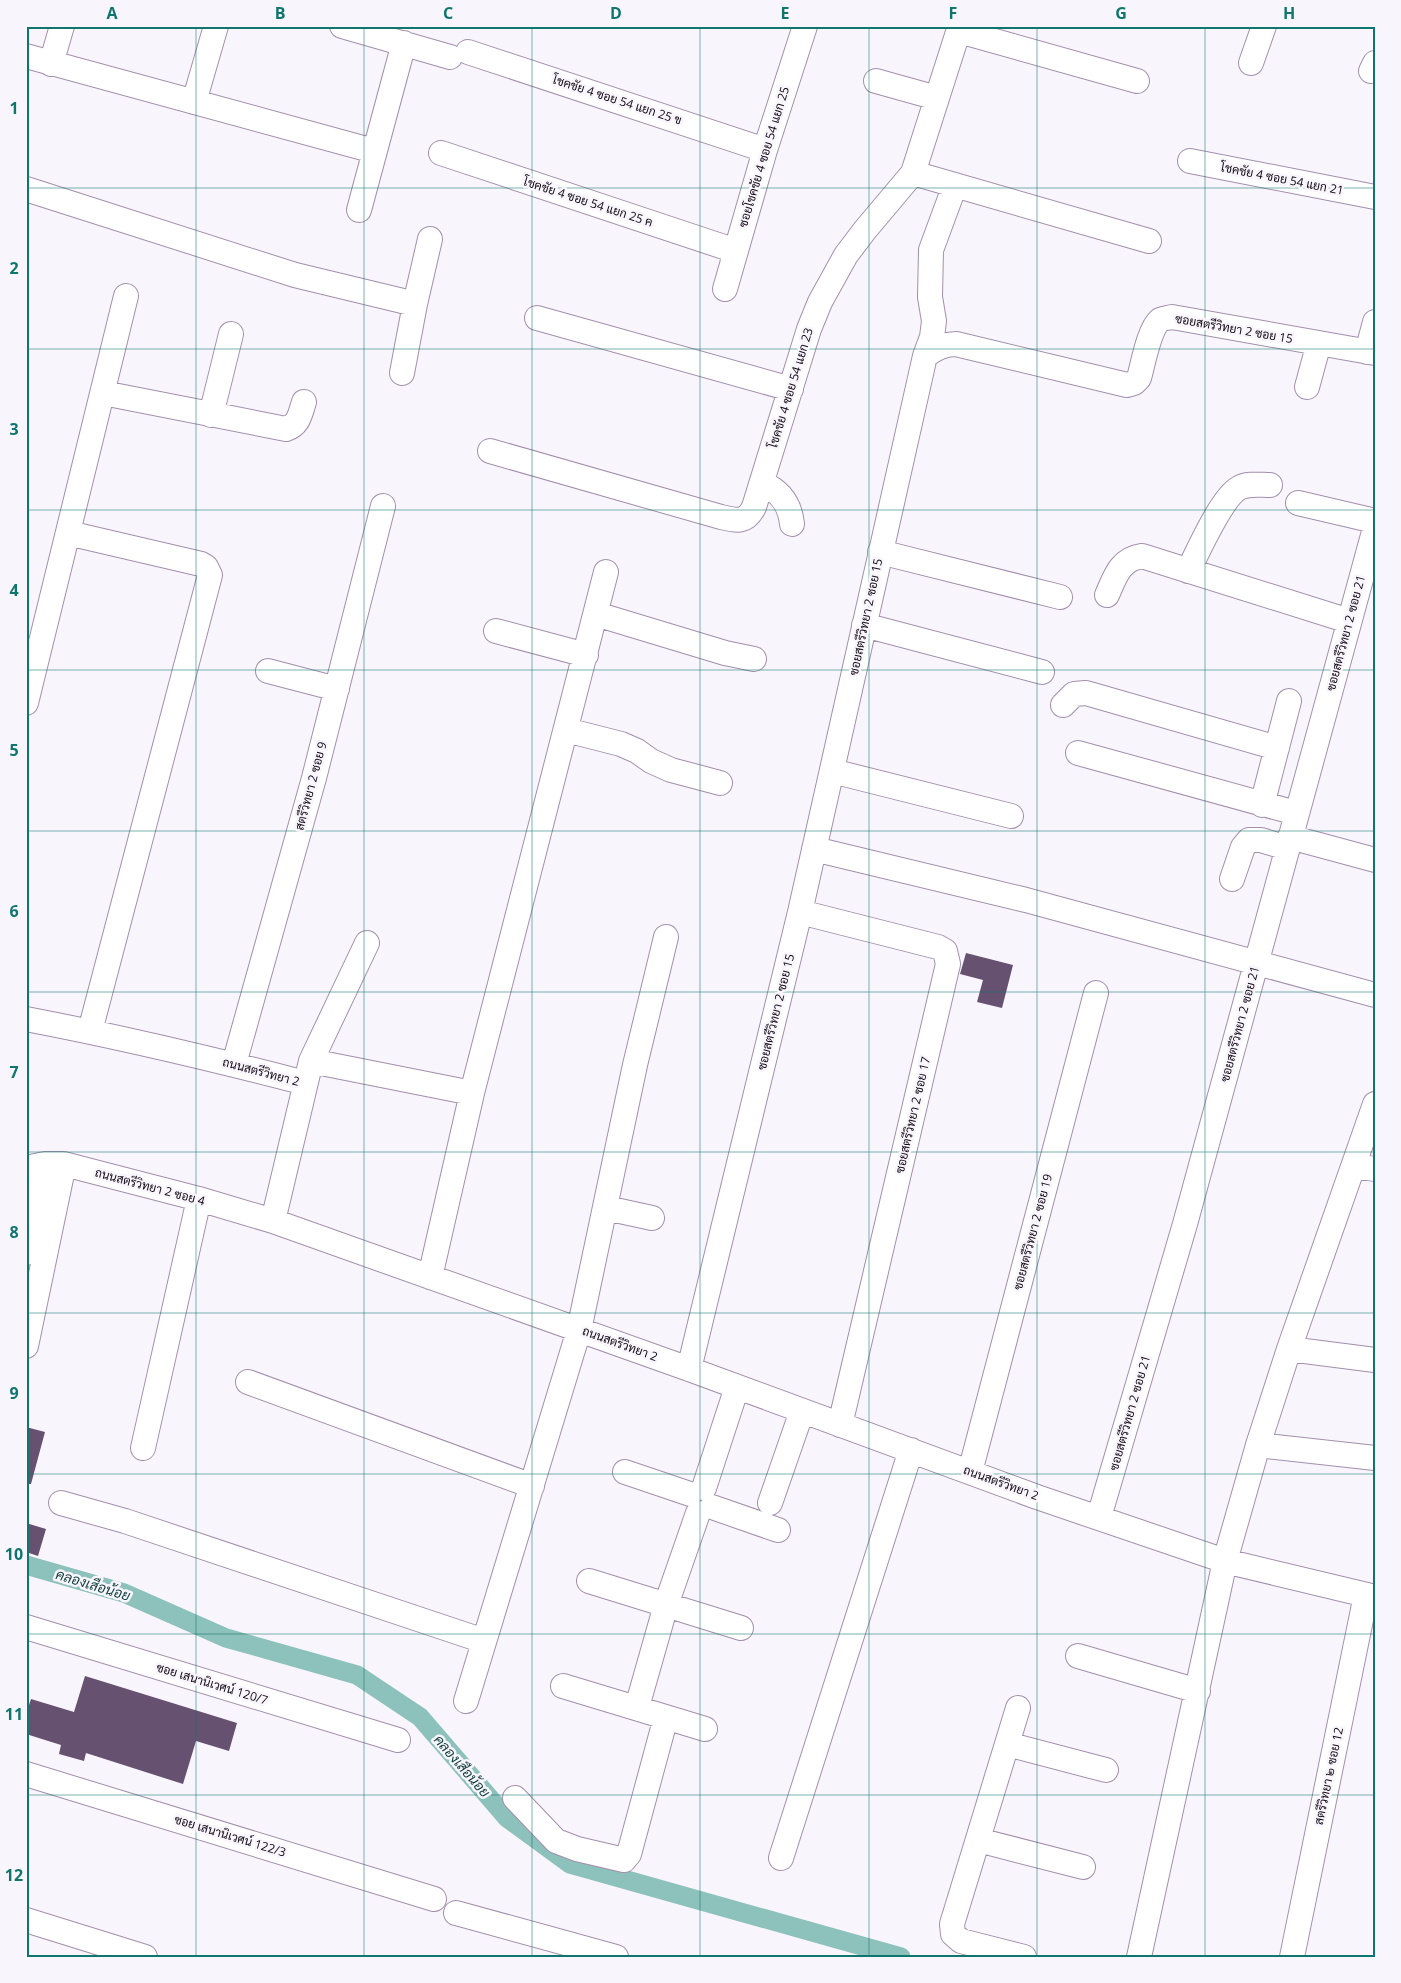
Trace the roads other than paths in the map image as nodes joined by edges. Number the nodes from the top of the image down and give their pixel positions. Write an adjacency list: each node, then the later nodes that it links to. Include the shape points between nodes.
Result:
1 (62, 26): 10 (street)
2 (216, 26): 14 (street)
3 (342, 26): 7 (street, โชคชัย 4 ซอย 54 แยก 25 ข)
4 (804, 26): 15 (street, ซอยโชคชัย 4 ซอย 54 แยก 25)
5 (1264, 26): 9 (street)
6 (959, 28): 12 (street); 13 (street, โชคชัย 4 ซอย 54 แยก 23)
7 (404, 43): 15 (street, โชคชัย 4 ซอย 54 แยก 25 ข, via 459,54); 16 (street)
8 (26, 56): 10 (street)
9 (1251, 63)
10 (51, 64): 14 (street)
11 (876, 80): 13 (street)
12 (1137, 81)
13 (937, 98): 19 (street, โชคชัย 4 ซอย 54 แยก 23)
14 (194, 102): 16 (street)
15 (765, 150): 26 (street, ซอยโชคชัย 4 ซอย 54 แยก 25)
16 (374, 151): 23 (street)
17 (441, 153): 26 (street, โชคชัย 4 ซอย 54 แยก 25 ค)
18 (1190, 161): 22 (street, โชคชัย 4 ซอย 54 แยก 21)
19 (913, 173): 20 (street); 38 (street, โชคชัย 4 ซอย 54 แยก 23, via 842,263 809,329)
20 (955, 186): 25 (street); 35 (street, via 931,250 930,297 934,321)
21 (26, 189): 29 (street, via 295,274)
22 (1375, 197)
23 (359, 210)
24 (430, 239): 29 (street)
25 (1149, 241)
26 (736, 251): 27 (street, ซอยโชคชัย 4 ซอย 54 แยก 25)
27 (725, 289)
28 (126, 296): 39 (street)
29 (415, 304): 36 (street)
30 (537, 318): 38 (street)
31 (1375, 322): 34 (street)
32 (231, 334): 41 (street)
33 (1319, 343): 34 (street, ซอยสตรีวิทยา 2 ซอย 15); 35 (street, ซอยสตรีวิทยา 2 ซอย 15, via 1163,319 1152,334 1139,378 1134,384 1127,385 956,344 933,349); 37 (street)
34 (1371, 352)
35 (924, 356): 51 (street, ซอยสตรีวิทยา 2 ซอย 15)
36 (402, 373)
37 (1307, 387)
38 (791, 389): 43 (street, โชคชัย 4 ซอย 54 แยก 23)
39 (102, 393): 41 (street); 50 (street)
40 (304, 402): 41 (street, via 298,420 286,429)
41 (211, 415)
42 (490, 452): 43 (street, โชคชัย 4 ซอย 54 แยก 23, via 732,520 743,520 750,515)
43 (762, 483): 48 (street, via 782,496 790,509)
44 (1270, 485): 52 (street, via 1249,485 1229,496)
45 (1298, 503): 47 (street)
46 (383, 506): 64 (street, สตรีวิทยา 2 ซอย 9)
47 (1375, 521)
48 (792, 524)
49 (1375, 528): 57 (street, ซอยสตรีวิทยา 2 ซอย 21)
50 (68, 533): 66 (street); 87 (street, via 201,564 210,575)
51 (880, 552): 55 (street); 58 (street, ซอยสตรีวิทยา 2 ซอย 15)
52 (1188, 571): 54 (street, via 1142,556 1131,557); 57 (street)
53 (606, 572): 56 (street)
54 (1107, 595)
55 (1060, 597)
56 (596, 614): 60 (street); 61 (street, via 725,653)
57 (1349, 621): 74 (street, ซอยสตรีวิทยา 2 ซอย 21)
58 (864, 625): 63 (street); 71 (street, ซอยสตรีวิทยา 2 ซอย 15)
59 (496, 631): 60 (street)
60 (586, 655): 68 (street)
61 (754, 658)
62 (268, 671): 64 (street)
63 (1042, 672)
64 (337, 689): 88 (street, สตรีวิทยา 2 ซอย 9)
65 (1289, 701): 69 (street)
66 (26, 703)
67 (1063, 705): 69 (street, via 1074,694 1086,692)
68 (566, 730): 72 (street, via 621,744 671,770); 90 (street)
69 (1277, 748): 73 (street)
70 (1078, 753): 73 (street)
71 (832, 771): 75 (street); 77 (street, ซอยสตรีวิทยา 2 ซอย 15)
72 (720, 783)
73 (1262, 805): 74 (street)
74 (1296, 813): 76 (street, ซอยสตรีวิทยา 2 ซอย 21)
75 (1011, 816)
76 (1289, 842): 78 (street); 79 (street, via 1249,840 1242,847); 83 (street, ซอยสตรีวิทยา 2 ซอย 21)
77 (814, 849): 80 (street, ซอยสตรีวิทยา 2 ซอย 15); 83 (street, via 1026,900)
78 (1375, 860)
79 (1232, 879)
80 (800, 912): 104 (street, ซอยสตรีวิทยา 2 ซอย 15); 108 (street, ซอยสตรีวิทยา 2 ซอย 17, via 938,947 945,951 948,964)
81 (666, 937): 95 (street, via 635,1065)
82 (367, 943): 89 (street)
83 (1257, 962): 84 (street); 119 (street, ซอยสตรีวิทยา 2 ซอย 21)
84 (1373, 988)
85 (1096, 993): 114 (street, ซอยสตรีวิทยา 2 ซอย 19)
86 (26, 1019): 87 (street, ถนนสตรีวิทยา 2)
87 (90, 1031): 88 (street, ถนนสตรีวิทยา 2)
88 (234, 1064): 89 (street, ถนนสตรีวิทยา 2)
89 (308, 1072): 90 (street); 97 (street, ถนนสตรีวิทยา 2)
90 (472, 1093): 99 (street)
91 (1375, 1104): 93 (street)
92 (45, 1166): 94 (street, ถนนสตรีวิทยา 2 ซอย 4); 98 (street); 101 (street)
93 (1364, 1168): 102 (street)
94 (199, 1199): 97 (street, ถนนสตรีวิทยา 2 ซอย 4); 110 (street)
95 (606, 1208): 96 (street); 100 (street)
96 (652, 1218)
97 (273, 1221): 99 (street, ถนนสตรีวิทยา 2)
98 (26, 1253)
99 (430, 1277): 100 (street, ถนนสตรีวิทยา 2)
100 (579, 1330): 104 (street, ถนนสตรีวิทยา 2); 115 (street)
101 (26, 1346)
102 (1289, 1350): 103 (street); 109 (street)
103 (1375, 1360)
104 (689, 1369): 106 (street, ถนนสตรีวิทยา 2)
105 (248, 1382): 115 (street)
106 (737, 1388): 107 (street, ถนนสตรีวิทยา 2); 116 (street)
107 (802, 1411): 108 (street, ถนนสตรีวิทยา 2); 118 (street)
108 (840, 1425): 111 (street, ถนนสตรีวิทยา 2)
109 (1258, 1445): 112 (street); 121 (street)
110 (143, 1448)
111 (912, 1450): 114 (street, ถนนสตรีวิทยา 2); 142 (street)
112 (1375, 1458)
113 (625, 1472): 116 (street)
114 (970, 1472): 119 (street, ถนนสตรีวิทยา 2)
115 (532, 1486): 127 (street)
116 (701, 1501): 120 (street); 124 (street)
117 (61, 1502): 127 (street)
118 (770, 1503)
119 (1099, 1517): 121 (street, ถนนสตรีวิทยา 2)
120 (778, 1530)
121 (1225, 1561): 123 (street, ถนนสตรีวิทยา 2); 130 (street)
122 (589, 1581): 124 (street)
123 (1370, 1596): 151 (street, สตรีวิทยา ๒ ซอย 12)
124 (666, 1605): 125 (street); 132 (street)
125 (741, 1628)
126 (28, 1633): 136 (street, ซอย เสนานิเวศน์ 120/7)
127 (484, 1641): 131 (street)
128 (1078, 1656): 130 (street)
129 (563, 1686): 132 (street)
130 (1198, 1690): 150 (street)
131 (466, 1701)
132 (637, 1707): 134 (street)
133 (1018, 1708): 137 (street)
134 (666, 1717): 135 (street); 140 (street, via 629,1854 624,1860 556,1841)
135 (705, 1729)
136 (398, 1740)
137 (1007, 1744): 138 (street); 141 (street)
138 (1106, 1770)
139 (26, 1774): 144 (street, ซอย เสนานิเวศน์ 122/3)
140 (515, 1798)
141 (978, 1840): 143 (street); 149 (street, via 952,1924 953,1934 961,1941)
142 (781, 1858)
143 (1083, 1867)
144 (434, 1899)
145 (456, 1913): 148 (street)
146 (26, 1920): 147 (street)
147 (145, 1957)
148 (616, 1957)
149 (1024, 1957)
150 (1140, 1957)
151 (1292, 1957)

